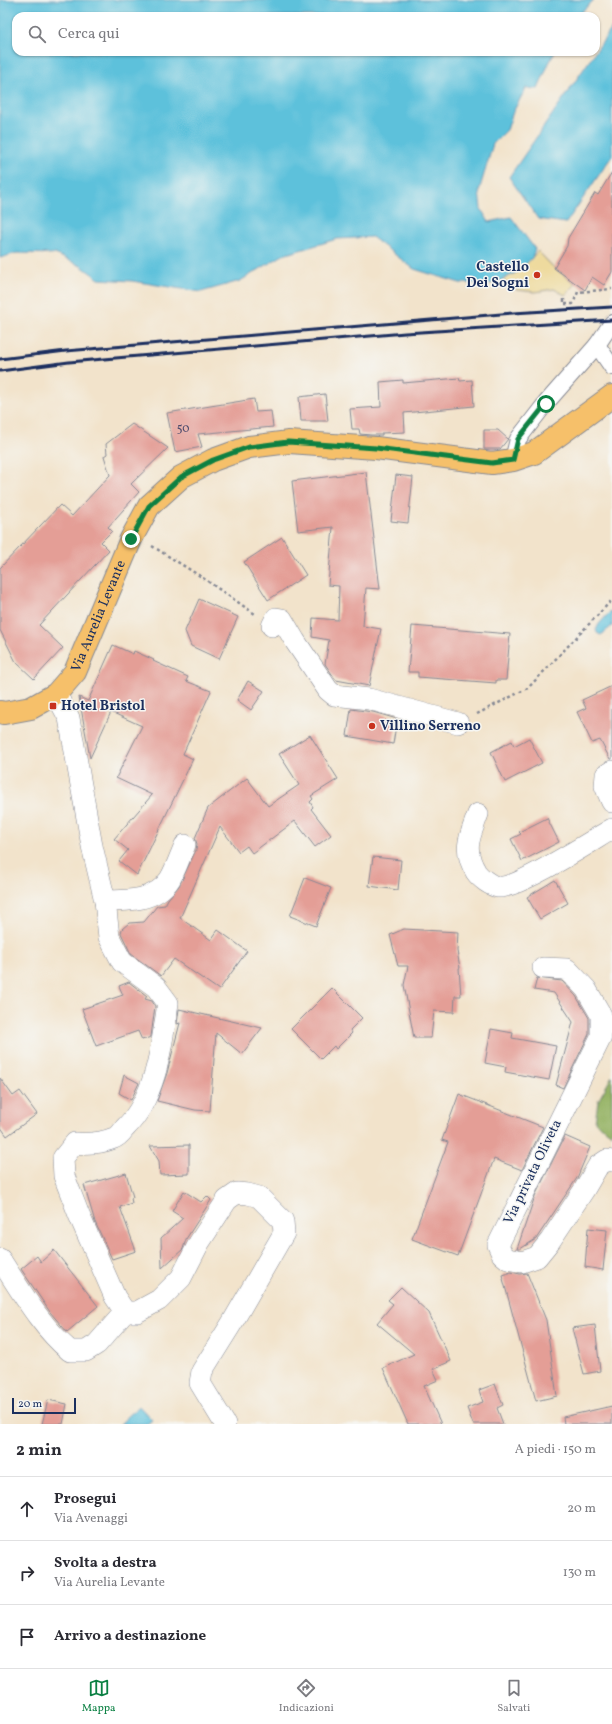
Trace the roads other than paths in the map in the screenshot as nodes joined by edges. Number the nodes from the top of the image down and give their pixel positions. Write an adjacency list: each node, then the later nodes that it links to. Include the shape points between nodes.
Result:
1 (612, 322): 2 (street)
2 (597, 345): 3 (street); 5 (street, via 518,439)
3 (612, 367)
4 (612, 396): 5 (main road, Via Aurelia Levante, via 534,453)
5 (513, 460): 7 (main road, Via Aurelia Levante, via 492,463 376,448 288,442 249,447 213,460 181,477 149,506 131,539 75,672)
6 (272, 626): 9 (street, via 276,618 282,619 328,690 334,695 369,699)
7 (56, 694): 8 (main road, Via Aurelia Levante, via 31,708); 15 (street, via 69,718 92,846)
8 (0, 712)
9 (458, 724)
10 (612, 770): 11 (street, via 606,775 605,786)
11 (612, 802)
12 (478, 814): 13 (street, via 468,837 470,859 477,873 499,887 515,883 539,871)
13 (612, 829)
14 (185, 845): 15 (street, via 170,879 160,890 136,899)
15 (105, 901): 20 (street, via 109,937 122,962 156,987 168,1004 162,1046 149,1091 132,1122 115,1138 87,1144 75,1143 63,1158 64,1176 76,1208 115,1297)
16 (543, 968): 17 (street, Via privata Oliveta, via 567,969 586,989)
17 (606, 1030): 18 (street, Via privata Oliveta, via 498,1245 502,1254 508,1259 522,1262 537,1257 576,1203 598,1166 607,1160)
18 (612, 1161)
19 (0, 1259): 20 (street, via 29,1303 58,1341 70,1351 86,1351 97,1344)
20 (125, 1312): 21 (street, via 137,1312 160,1300 181,1278 199,1243 228,1200 237,1193 259,1197 276,1212 283,1221 284,1233 202,1371 200,1383)
21 (225, 1424)

